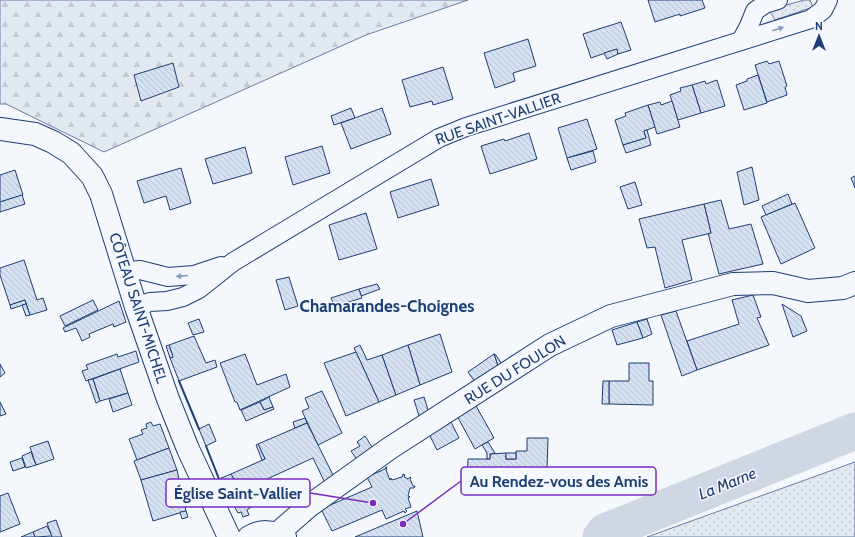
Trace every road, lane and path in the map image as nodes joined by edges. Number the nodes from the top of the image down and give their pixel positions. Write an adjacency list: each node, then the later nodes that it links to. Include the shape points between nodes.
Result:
1 (778, 0): 3 (street, via 754,11 750,26)
2 (828, 0): 3 (street, RUE SAINT-VALLIER, one-way to 2, via 811,19 823,10)
3 (741, 41): 5 (street, RUE SAINT-VALLIER, via 466,127 439,138)
4 (0, 129): 6 (street, CÔTEAU SAINT-MICHEL, via 35,134 53,142 71,153 92,176 102,194)
5 (233, 262): 6 (street, RUE SAINT-VALLIER, one-way to 6, via 194,275 168,277 140,270); 8 (street, RUE SAINT-VALLIER, via 199,289 183,297)
6 (125, 272): 8 (street, CÔTEAU SAINT-MICHEL)
7 (855, 283): 9 (street, RUE DU FOULON, via 843,288 808,291 773,282 733,284 611,316 550,345 397,444 309,506)
8 (136, 307): 10 (street, CÔTEAU SAINT-MICHEL, via 168,400)
9 (282, 535): 11 (street, via 266,532)
10 (228, 537)
11 (249, 537)

